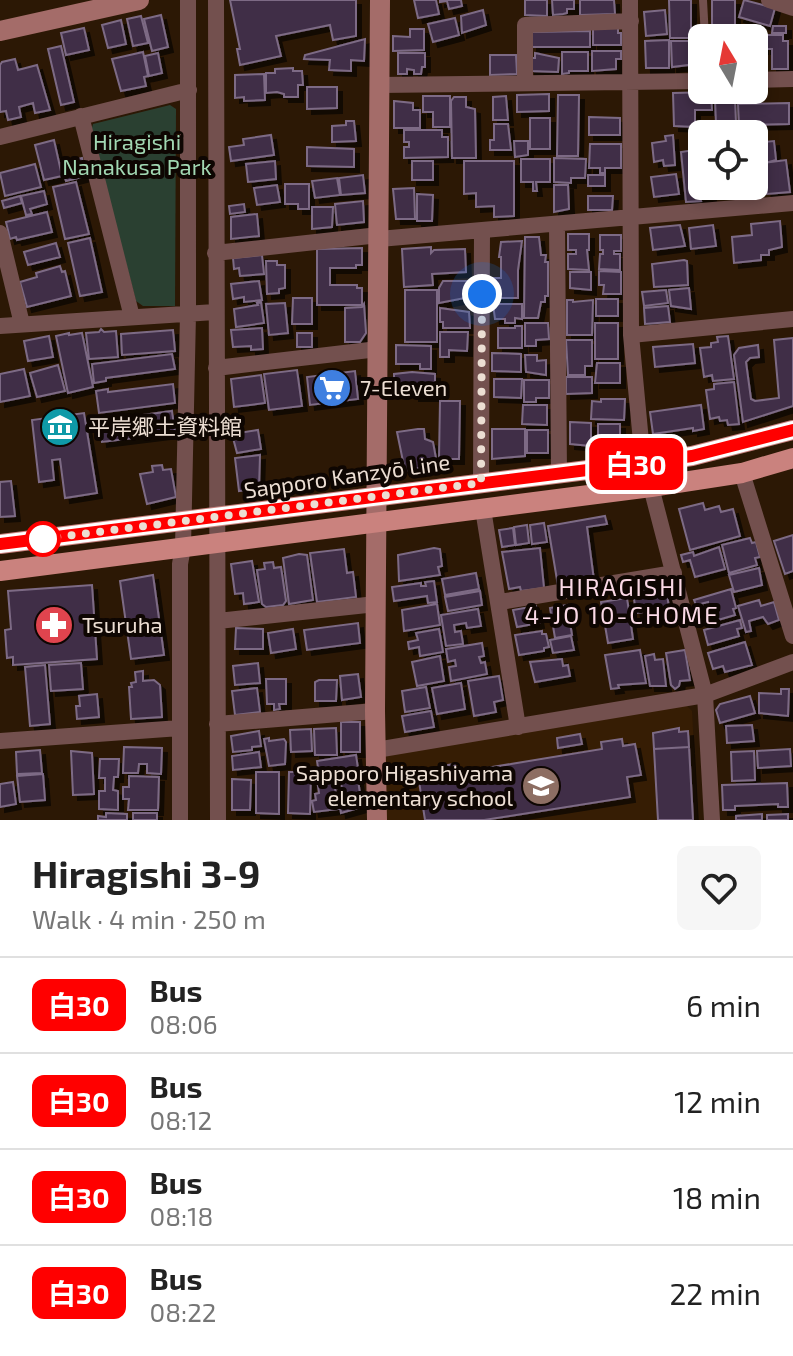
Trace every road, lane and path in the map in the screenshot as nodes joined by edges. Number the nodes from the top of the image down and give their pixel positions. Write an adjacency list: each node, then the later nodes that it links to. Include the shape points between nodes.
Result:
1 (139, 0): 12 (street)
2 (188, 0): 19 (street)
3 (216, 0): 28 (street)
4 (380, 0): 18 (street)
5 (630, 0): 10 (street)
6 (703, 0): 11 (lane)
7 (769, 0): 9 (street)
8 (792, 0): 9 (street)
9 (793, 8)
10 (631, 21): 16 (street, via 525,25); 17 (street)
11 (704, 24)
12 (0, 31)
13 (793, 79): 14 (street)
14 (768, 80)
15 (688, 81): 17 (street)
16 (525, 83): 17 (street); 18 (street)
17 (632, 83): 23 (street)
18 (379, 85): 27 (street)
19 (189, 90): 20 (street); 30 (street)
20 (81, 116): 21 (street); 31 (street)
21 (0, 137)
22 (793, 203): 23 (street)
23 (632, 217): 24 (street); 35 (street)
24 (557, 224): 25 (street); 42 (street)
25 (482, 231): 27 (street); 43 (street)
26 (0, 233): 33 (street)
27 (379, 237): 28 (street); 36 (street)
28 (215, 253): 29 (street)
29 (215, 312): 30 (street); 37 (street)
30 (188, 314): 31 (street); 48 (street)
31 (132, 317): 33 (street)
32 (793, 319): 35 (street)
33 (22, 324): 34 (street)
34 (0, 326)
35 (631, 335): 40 (street)
36 (378, 349): 37 (street); 45 (street)
37 (216, 368): 47 (street)
38 (793, 430): 40 (main road, Sapporo Kanzyō Line)
39 (793, 458): 41 (main road)
40 (643, 463): 42 (main road, Sapporo Kanzyō Line)
41 (742, 473): 44 (main road); 58 (street)
42 (559, 474): 43 (main road, Sapporo Kanzyō Line)
43 (481, 483): 45 (main road, Sapporo Kanzyō Line)
44 (651, 487): 46 (main road); 54 (street)
45 (376, 497): 47 (main road, Sapporo Kanzyō Line); 49 (street)
46 (483, 509): 49 (main road); 55 (street)
47 (216, 518): 48 (main road, Sapporo Kanzyō Line); 50 (street)
48 (184, 521): 51 (main road, Sapporo Kanzyō Line); 52 (street)
49 (376, 523): 50 (main road); 56 (street)
50 (217, 543): 52 (main road); 57 (street)
51 (0, 544)
52 (183, 547): 53 (main road); 64 (street)
53 (0, 571)
54 (674, 573): 55 (street); 60 (street)
55 (500, 602): 63 (street)
56 (376, 604): 57 (street); 61 (street)
57 (218, 621): 62 (street)
58 (793, 636)
59 (793, 662): 60 (street)
60 (705, 695): 63 (street); 70 (street)
61 (375, 711): 62 (street); 66 (street)
62 (217, 724): 68 (street)
63 (518, 727): 66 (street)
64 (180, 728): 65 (street); 67 (street)
65 (0, 741)
66 (376, 750): 69 (street)
67 (180, 820)
68 (218, 820)
69 (377, 820)
70 (712, 820)

